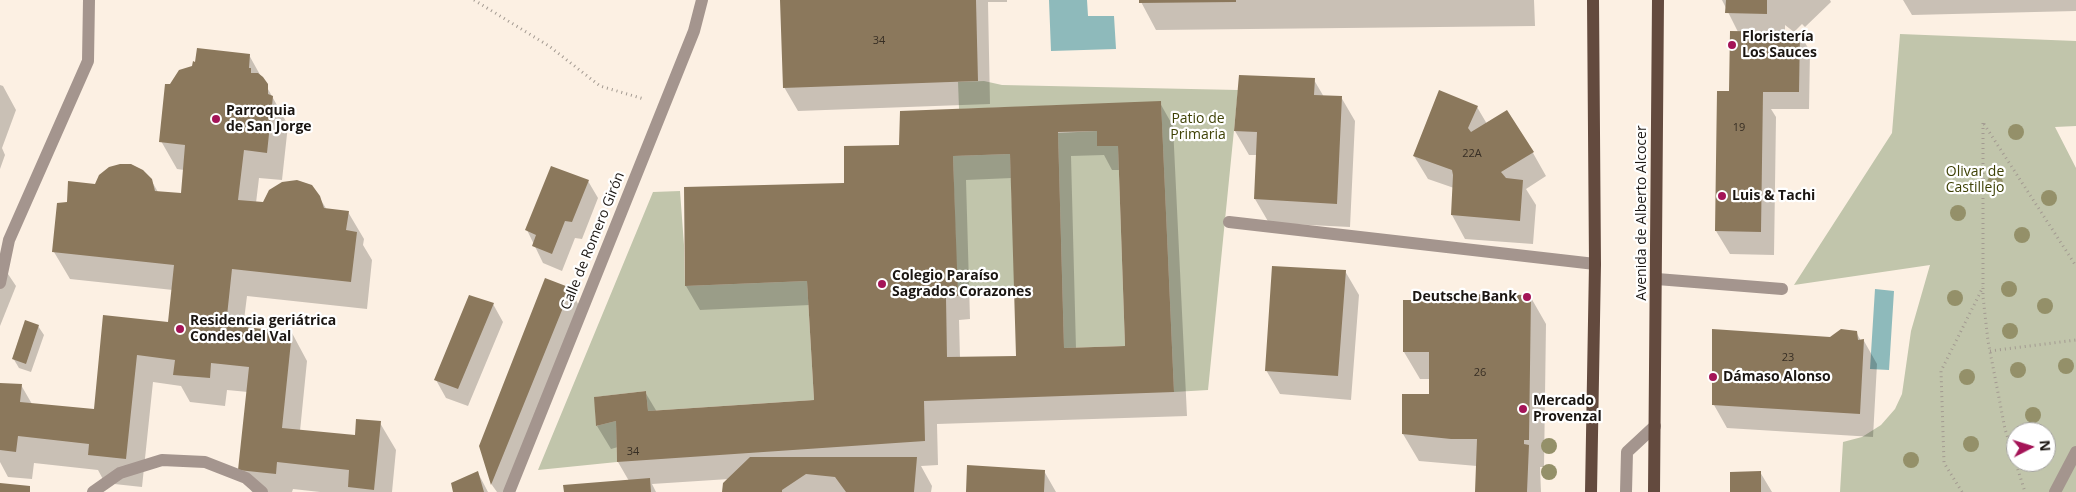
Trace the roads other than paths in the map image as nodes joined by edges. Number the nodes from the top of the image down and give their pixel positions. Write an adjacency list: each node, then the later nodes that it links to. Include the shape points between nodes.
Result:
1 (90, 0): 8 (street, via 88,61 10,240)
2 (702, 0): 14 (street, Calle de Romero Girón, via 694,31)
3 (1593, 0): 6 (main road)
4 (1658, 0): 7 (main road, Avenida de Alberto Alcocer)
5 (1230, 222): 6 (street)
6 (1595, 264): 15 (main road)
7 (1657, 279): 9 (street); 10 (main road, Avenida de Alberto Alcocer)
8 (0, 283)
9 (1782, 289)
10 (1655, 426): 16 (street, via 1627,452); 17 (main road, Avenida de Alberto Alcocer)
11 (2076, 452): 18 (street)
12 (93, 492): 13 (street, via 120,473 162,460 205,462 246,478)
13 (262, 492)
14 (509, 492)
15 (1591, 492)
16 (1626, 492)
17 (1654, 492)
18 (2055, 492)

